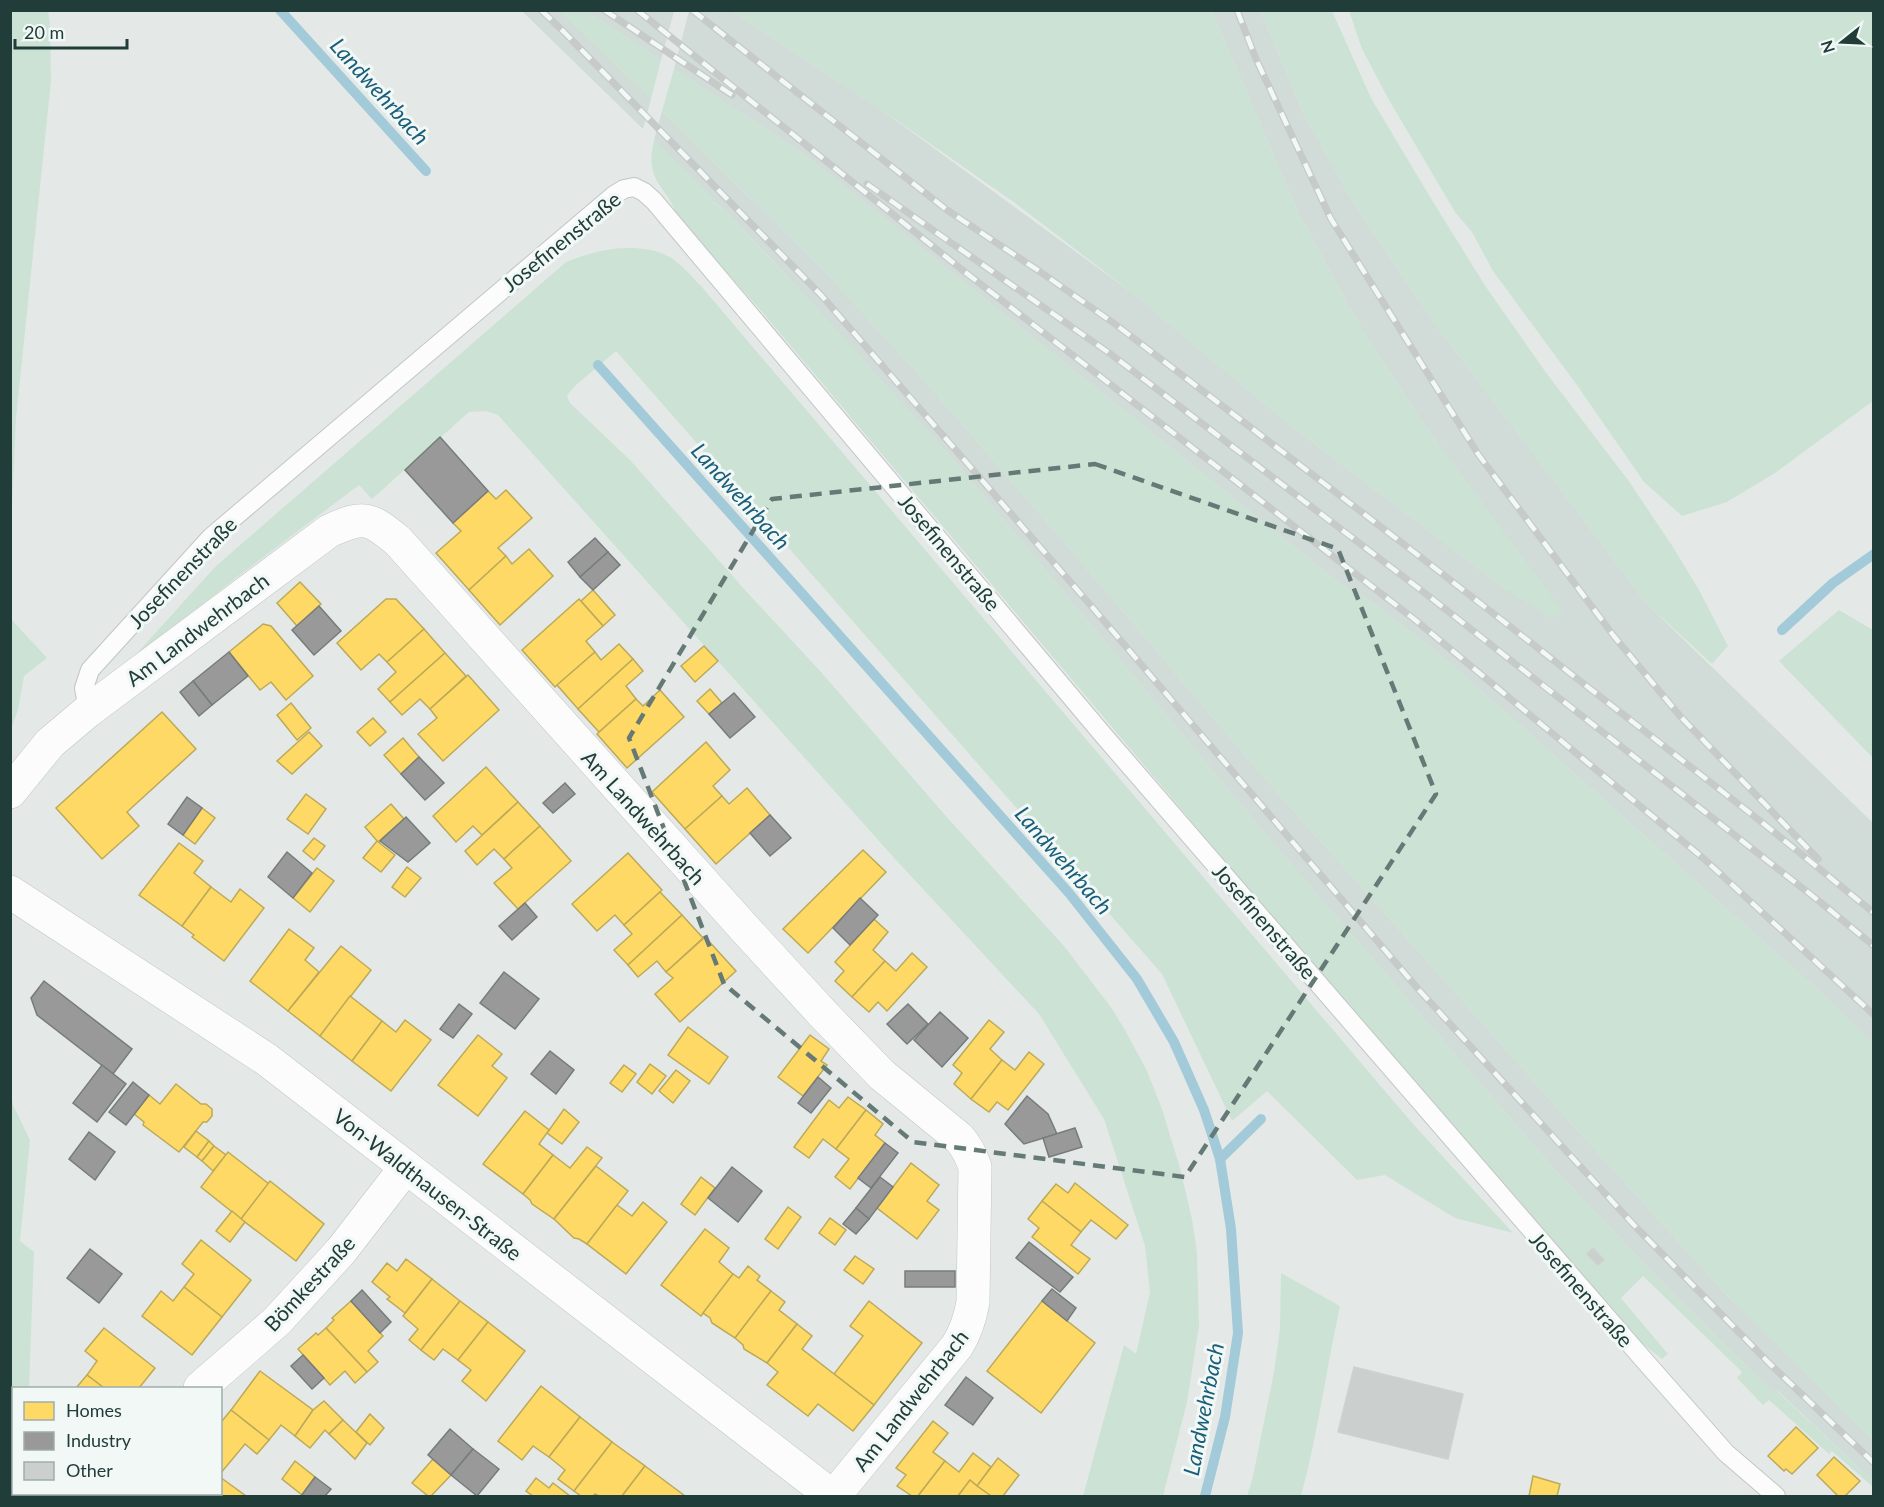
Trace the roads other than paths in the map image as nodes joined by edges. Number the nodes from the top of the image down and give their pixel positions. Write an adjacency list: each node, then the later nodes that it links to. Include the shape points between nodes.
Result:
1 (87, 711): 2 (street, Am Landwehrbach, via 50,743); 6 (street, Am Landwehrbach, via 329,531 362,519 398,541 823,1014 882,1075 968,1147 975,1167 973,1302 965,1334); 7 (lane, Josefinenstraße, via 84,688 90,670 211,537 614,195 634,187 654,201 1104,736 1643,1359 1726,1453)
2 (10, 792)
3 (10, 892): 4 (street, Von-Waldthausen-Straße, via 266,1059)
4 (406, 1167): 5 (street, Bömkestraße, via 341,1251 277,1321); 6 (street, Von-Waldthausen-Straße)
5 (202, 1387)
6 (833, 1497)
7 (1776, 1497)

